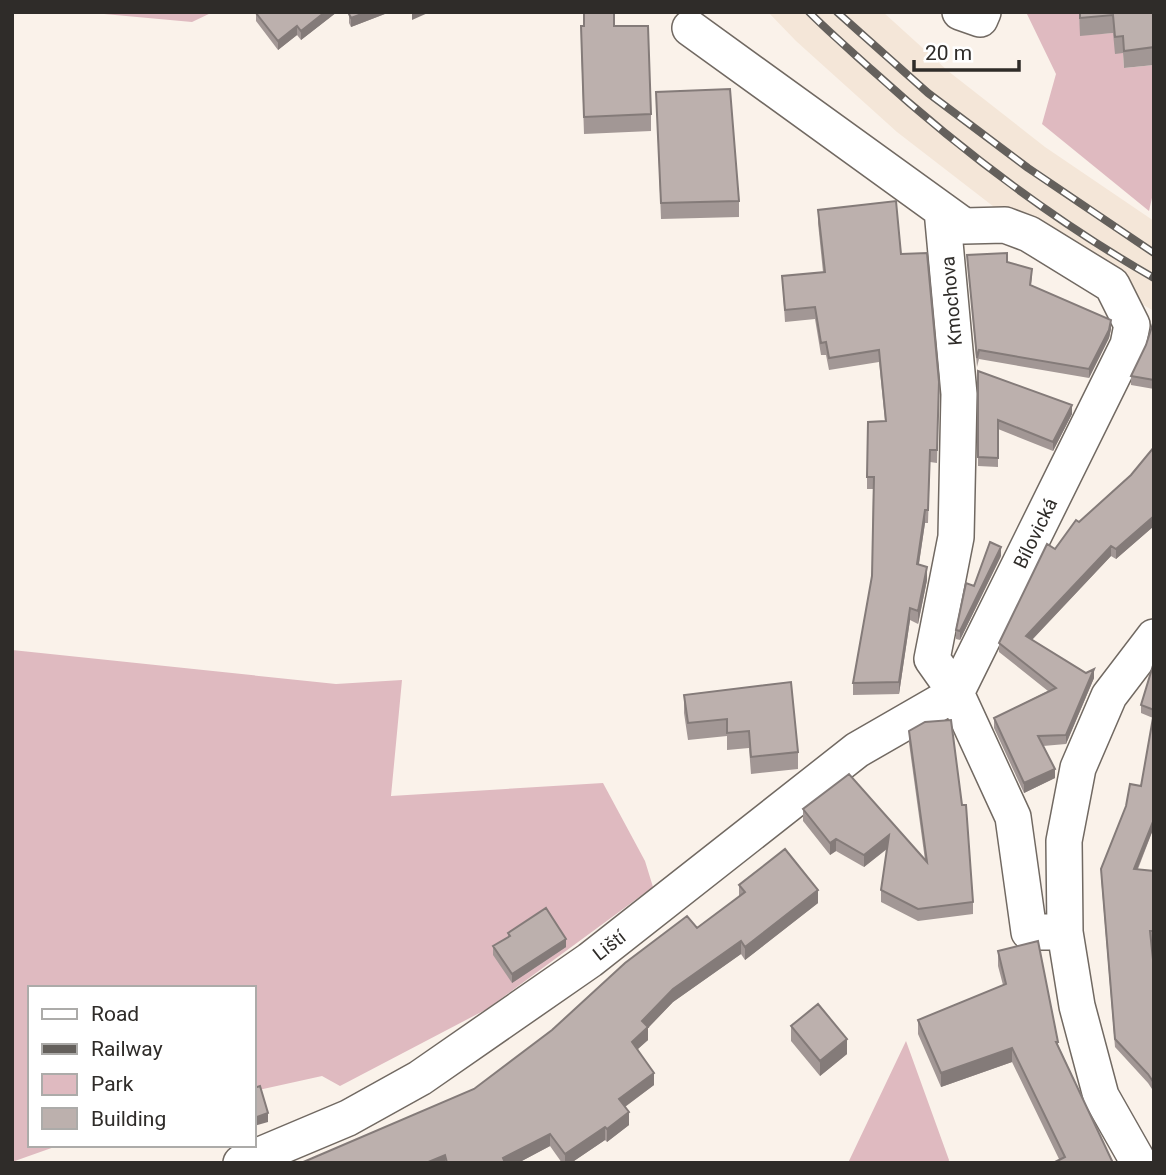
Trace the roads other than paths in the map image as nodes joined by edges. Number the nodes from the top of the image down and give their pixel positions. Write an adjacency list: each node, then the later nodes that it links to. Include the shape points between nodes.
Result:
1 (960, 12): 2 (street, via 980,19)
2 (983, 12)
3 (690, 28): 4 (street)
4 (942, 210): 6 (street, Kmochova, via 959,407 956,537 932,659); 6 (street, Bílovická, via 964,226 1005,225 1030,234 1112,285 1132,325 1128,345)
5 (1154, 637): 7 (street, via 1110,696 1078,768 1064,841)
6 (956, 693): 7 (street, via 1013,817 1029,932); 8 (street, Liští, via 857,750 590,960 420,1078 348,1118)
7 (1065, 932): 9 (street, via 1077,1006 1101,1096)
8 (241, 1163)
9 (1139, 1163)

